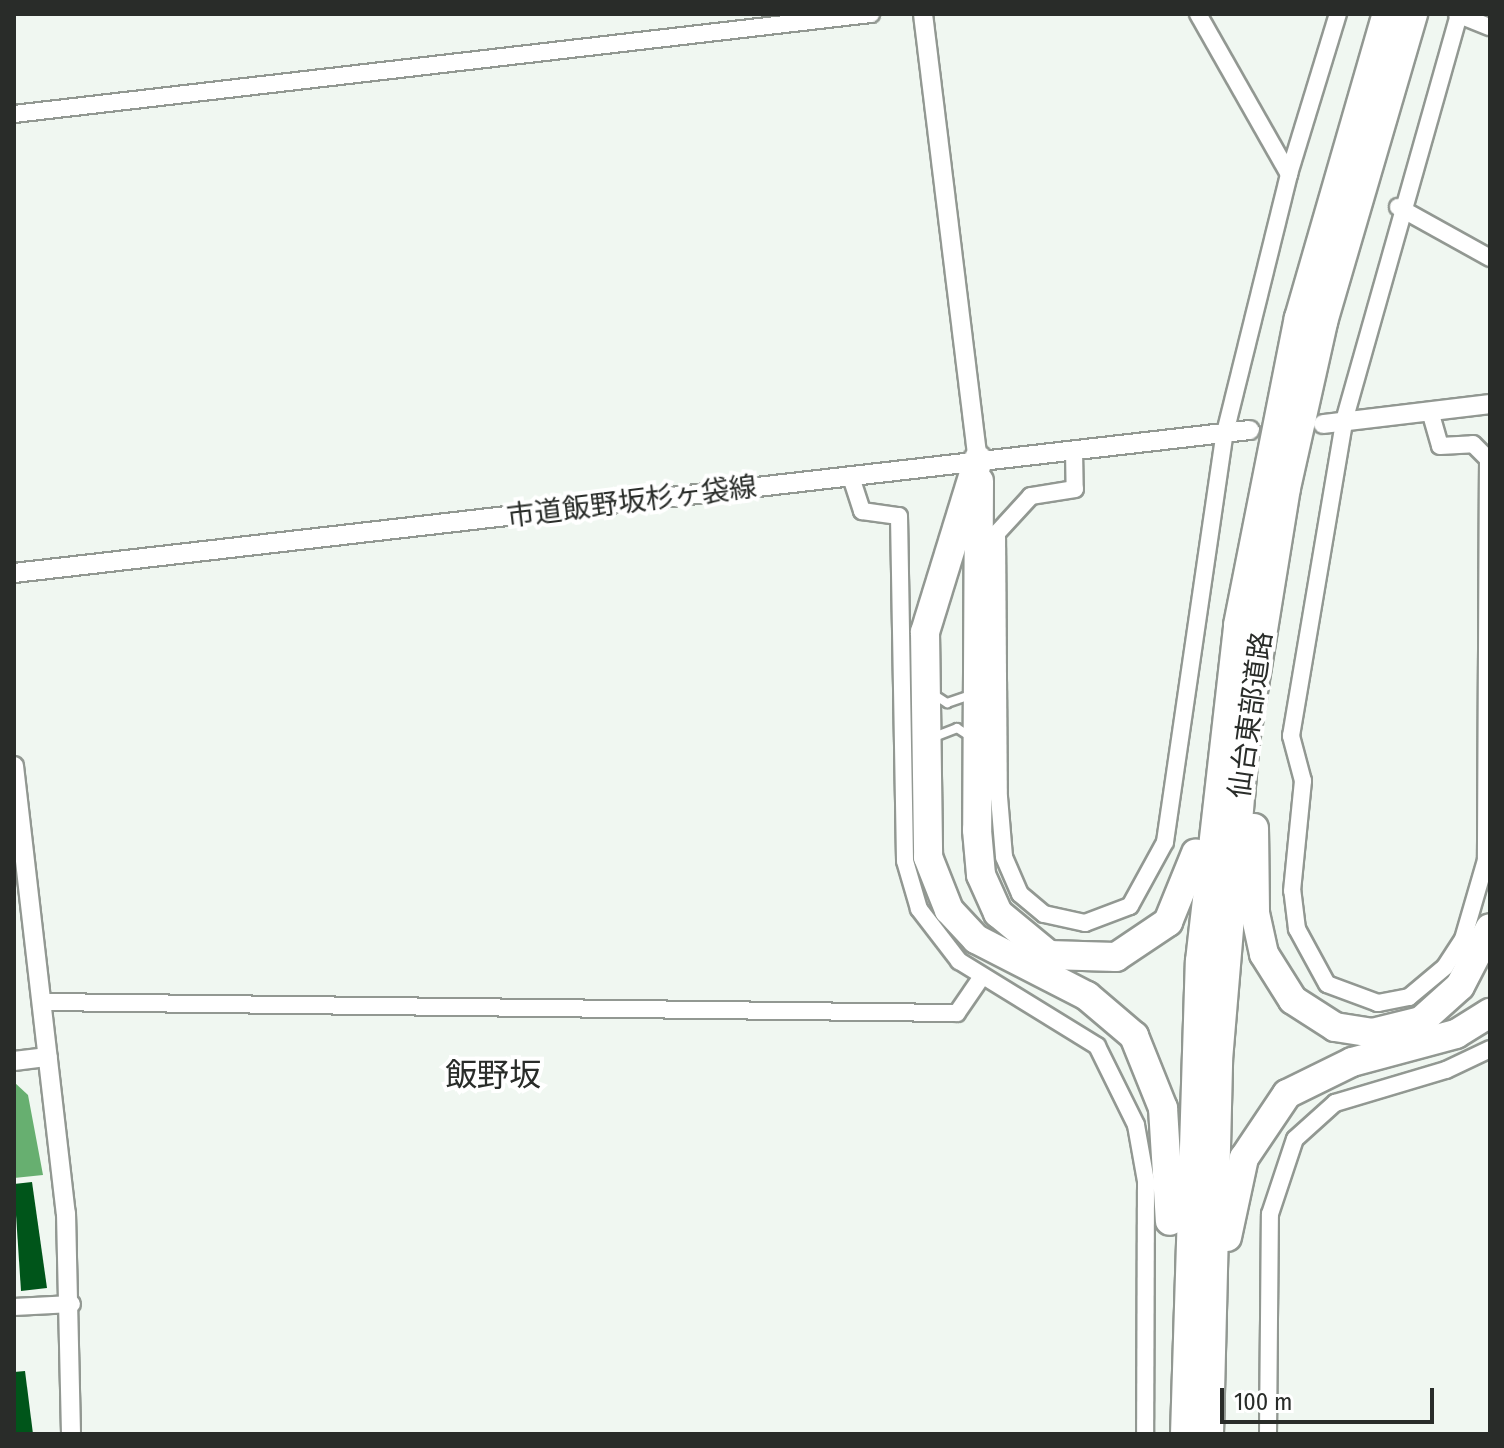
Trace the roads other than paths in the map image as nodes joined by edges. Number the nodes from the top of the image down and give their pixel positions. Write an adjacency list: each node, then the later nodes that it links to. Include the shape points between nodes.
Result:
1 (871, 14): 9 (street)
2 (923, 14): 20 (street)
3 (1198, 14): 10 (street)
4 (1338, 14): 10 (street)
5 (1387, 14): 23 (highway, 仙台東部道路, via 1299,318)
6 (1413, 14): 22 (highway, 仙台東部道路, via 1353,206)
7 (1458, 14): 8 (street); 11 (street)
8 (1490, 27)
9 (14, 114)
10 (1289, 174): 18 (street)
11 (1398, 207): 12 (street); 15 (street)
12 (1490, 258)
13 (1490, 404): 14 (street)
14 (1430, 411): 15 (street); 15 (street, via 1440,446 1473,444 1488,459 1486,860 1463,939 1445,967 1409,997 1378,1003 1345,995 1315,969 1297,929 1292,891 1303,781 1291,736)
15 (1344, 421): 16 (street)
16 (1323, 424)
17 (1250, 430): 18 (street, 市道飯野坂杉ヶ袋線)
18 (1225, 433): 19 (street, 市道飯野坂杉ヶ袋線); 19 (street, via 1165,842 1130,906 1085,923 1044,914 1020,894 1004,857 999,797 997,533 1031,496 1075,489)
19 (1074, 450): 20 (street, 市道飯野坂杉ヶ袋線)
20 (978, 460): 21 (street, 市道飯野坂杉ヶ袋線); 25 (highway, via 928,613); 26 (highway)
21 (851, 477): 24 (street, 市道飯野坂杉ヶ袋線); 32 (street, via 862,511 899,516 910,884 929,929)
22 (1286, 488): 31 (highway, via 1253,845 1255,913 1272,971 1318,1019 1353,1031 1390,1031 1421,1021 1449,999); 44 (highway, 仙台東部道路, via 1245,741 1225,961)
23 (1258, 510): 28 (highway, via 1227,624 1195,862 1182,902 1154,936 1094,961 1049,955 1010,930 981,875); 43 (highway, 仙台東部道路, via 1222,742 1200,961)
24 (14, 573)
25 (926, 683): 26 (lane, via 947,703); 27 (highway)
26 (978, 690): 28 (highway)
27 (926, 747): 28 (lane, via 957,728); 42 (highway, via 927,846 949,910 993,952 1108,1010 1153,1071 1169,1155)
28 (978, 748)
29 (14, 766): 30 (street)
30 (17, 820): 33 (street)
31 (1490, 928)
32 (981, 978): 33 (street, via 957,1013); 41 (street, via 1086,1036 1125,1094 1146,1181)
33 (42, 1002): 36 (street)
34 (1490, 1013): 44 (highway, via 1431,1044 1307,1080 1257,1131 1228,1216)
35 (1490, 1049): 45 (street, via 1446,1070 1335,1103 1295,1139 1270,1214)
36 (48, 1057): 37 (street); 38 (street)
37 (14, 1061)
38 (72, 1304): 39 (street); 40 (street)
39 (14, 1307)
40 (71, 1434)
41 (1145, 1434)
42 (1178, 1434)
43 (1185, 1434)
44 (1211, 1434)
45 (1268, 1434)

